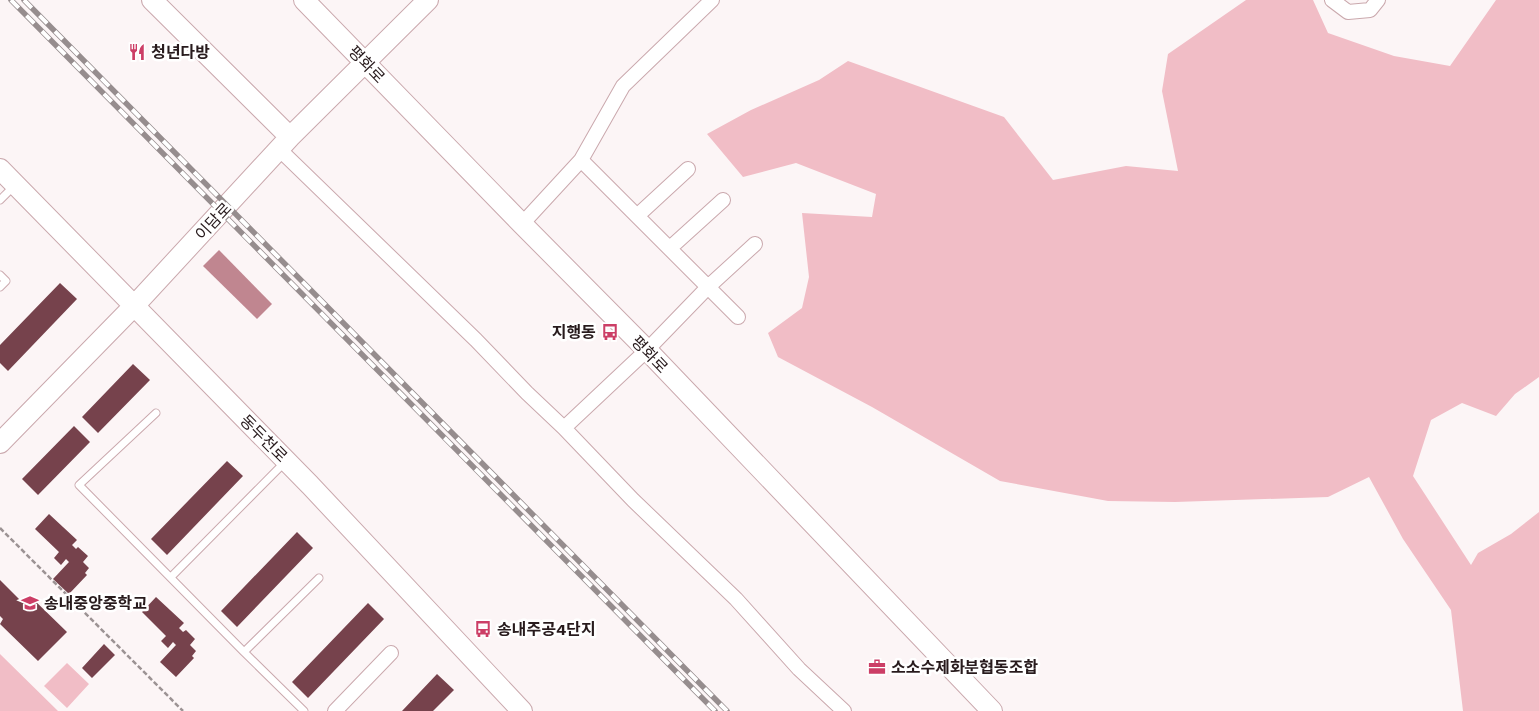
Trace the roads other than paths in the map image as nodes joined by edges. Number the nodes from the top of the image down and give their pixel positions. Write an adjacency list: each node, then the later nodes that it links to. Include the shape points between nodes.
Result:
1 (152, 0): 8 (street)
2 (304, 0): 7 (street, 평화로)
3 (428, 0): 7 (street, 이담로)
4 (712, 0): 9 (street, via 623,86)
5 (1332, 0): 6 (street, via 1348,12 1370,10)
6 (1378, 0)
7 (365, 62): 8 (street, 이담로); 16 (street, 평화로)
8 (284, 143): 22 (street, 이담로); 26 (street, via 392,260)
9 (581, 160): 15 (street); 16 (street)
10 (0, 169): 12 (street, 동두천로)
11 (688, 169): 15 (street)
12 (16, 185): 13 (lane); 22 (street, 동두천로)
13 (0, 200)
14 (723, 200): 18 (street)
15 (637, 216): 18 (street)
16 (522, 224): 24 (street, 평화로)
17 (755, 244): 21 (street)
18 (670, 248): 21 (street)
19 (0, 275): 20 (lane, via 6,281)
20 (0, 287)
21 (708, 287): 23 (street); 24 (street)
22 (134, 306): 27 (street, 이담로); 28 (street, 동두천로)
23 (738, 317)
24 (647, 350): 26 (street); 37 (street, 평화로)
25 (156, 413): 29 (lane, via 79,485)
26 (564, 428): 36 (street)
27 (0, 443)
28 (286, 461): 29 (lane); 33 (street, 동두천로)
29 (171, 578): 31 (lane)
30 (320, 578): 31 (lane)
31 (244, 652): 34 (lane)
32 (392, 652): 35 (street)
33 (514, 706)
34 (304, 711)
35 (335, 711)
36 (844, 711)
37 (992, 711)

